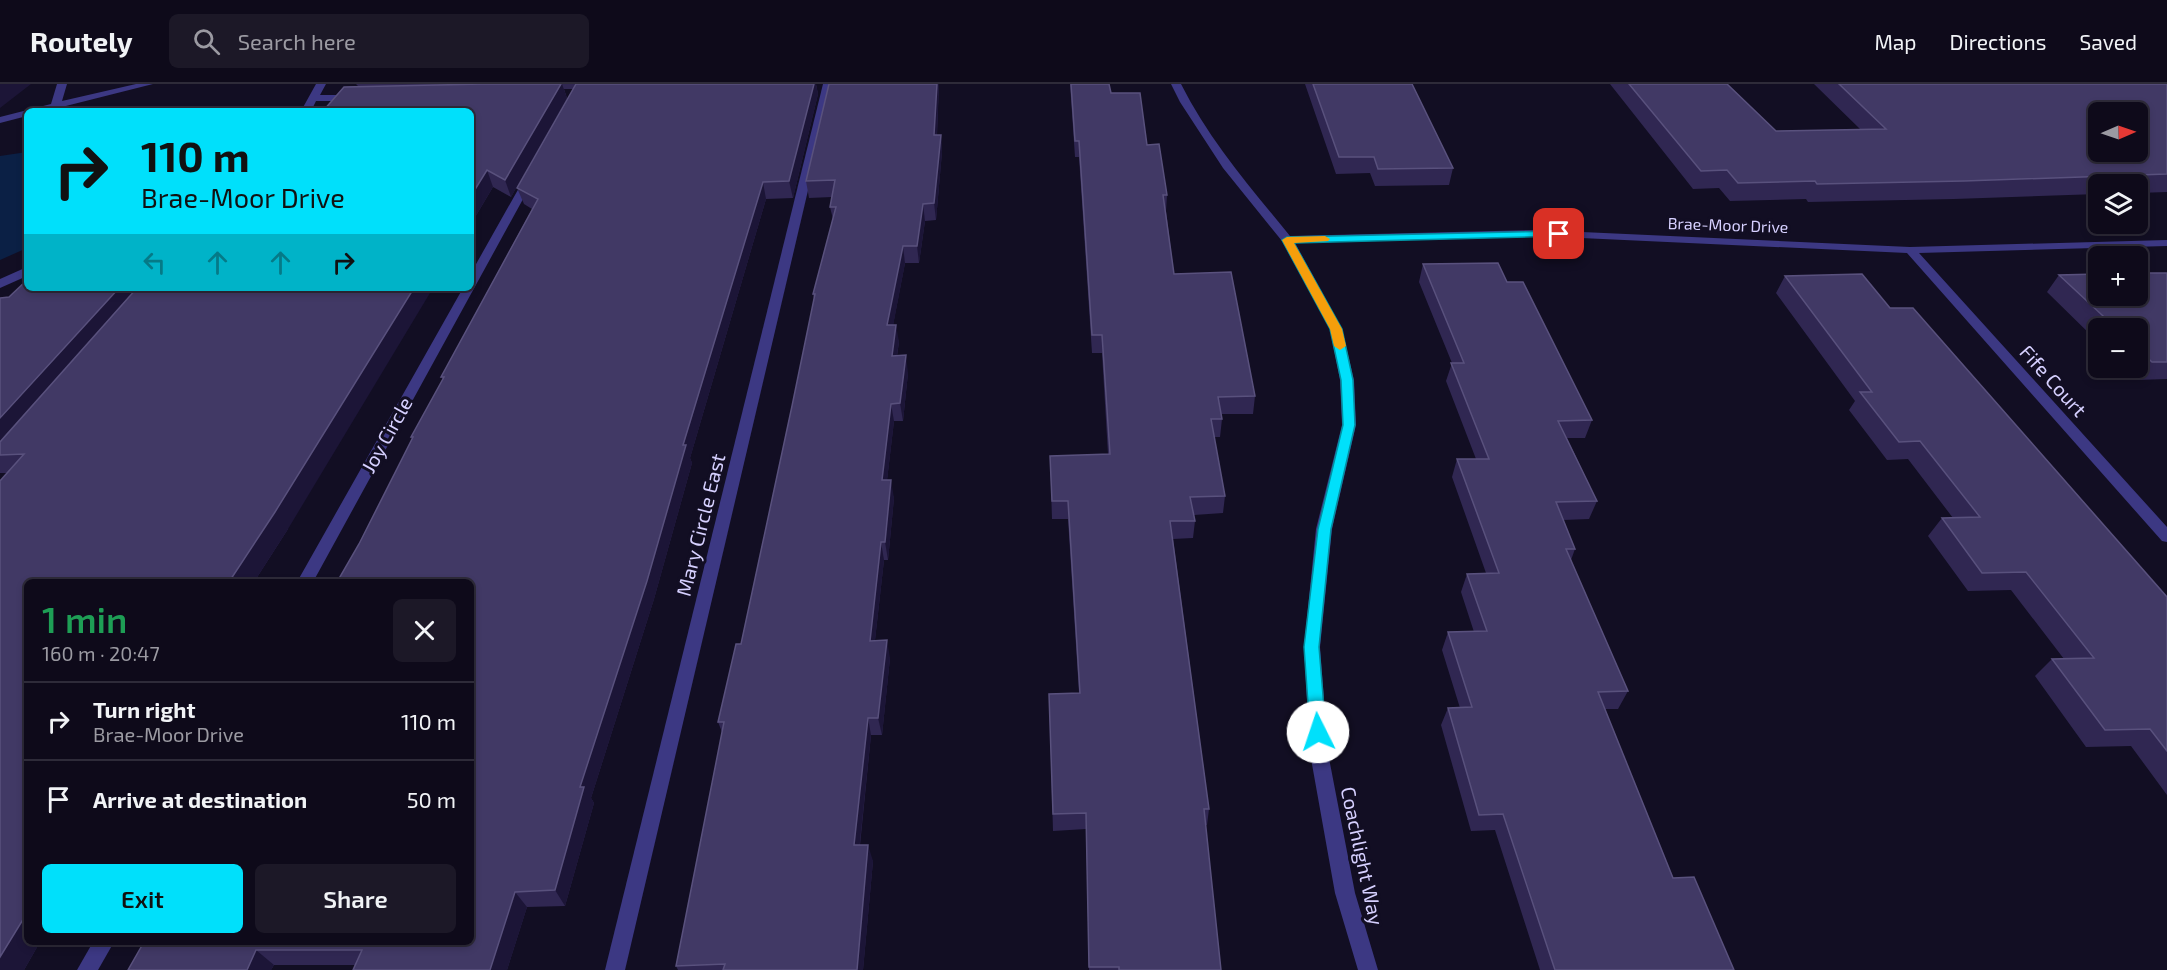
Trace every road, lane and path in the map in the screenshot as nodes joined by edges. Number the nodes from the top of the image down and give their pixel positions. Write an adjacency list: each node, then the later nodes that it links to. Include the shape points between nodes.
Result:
1 (62, 84): 8 (street)
2 (148, 84): 8 (street)
3 (321, 84): 6 (street)
4 (1176, 84): 14 (street, Coachlight Way, via 1227,166)
5 (824, 87): 25 (street, Mary Circle East)
6 (313, 98): 7 (street); 10 (street)
7 (366, 98)
8 (56, 105): 9 (street)
9 (44, 108)
10 (308, 108)
11 (24, 114): 12 (street)
12 (0, 120)
13 (538, 164): 18 (street)
14 (1287, 240): 16 (street, Brae-Moor Drive, via 1538,233); 26 (street, Coachlight Way, via 1336,329 1347,380 1349,425 1324,529 1312,647 1319,753 1346,893)
15 (2167, 243): 16 (street, Brae-Moor Drive)
16 (1910, 250): 21 (street, Fife Court)
17 (24, 272): 19 (street)
18 (474, 279)
19 (0, 284)
20 (467, 291): 22 (street, Joy Circle)
21 (2167, 537)
22 (307, 579)
23 (102, 945): 24 (street)
24 (87, 970)
25 (615, 970)
26 (1368, 970)

